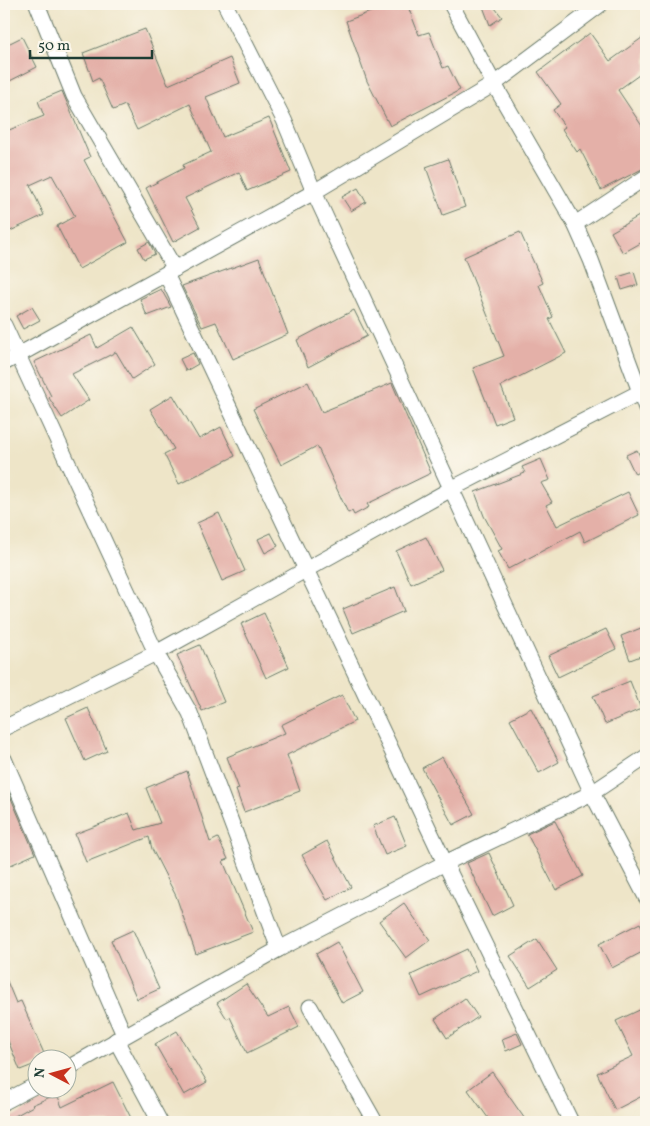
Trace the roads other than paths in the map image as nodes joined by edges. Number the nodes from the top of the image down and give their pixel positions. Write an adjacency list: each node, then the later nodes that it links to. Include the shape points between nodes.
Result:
1 (37, 4): 9 (street, via 74,96)
2 (225, 4): 7 (street, via 284,120)
3 (451, 4): 5 (street)
4 (600, 4): 5 (street)
5 (494, 84): 7 (street); 8 (street)
6 (646, 177): 8 (street)
7 (314, 192): 9 (street); 15 (street)
8 (575, 224): 13 (street)
9 (171, 272): 11 (street); 16 (street)
10 (4, 325): 11 (street)
11 (18, 356): 12 (street); 17 (street)
12 (4, 363)
13 (643, 391): 14 (street); 15 (street)
14 (646, 408)
15 (453, 488): 16 (street); 21 (street)
16 (305, 570): 17 (street); 22 (street)
17 (156, 653): 18 (street); 24 (street, via 190,713)
18 (4, 728)
19 (646, 756): 21 (street)
20 (4, 759): 26 (street)
21 (592, 793): 22 (street); 23 (street)
22 (445, 863): 24 (street); 32 (street)
23 (646, 897)
24 (279, 949): 26 (street)
25 (310, 1007): 31 (street)
26 (120, 1038): 27 (street); 30 (street)
27 (78, 1062)
28 (28, 1089): 29 (street)
29 (4, 1102)
30 (160, 1122)
31 (375, 1122)
32 (571, 1122)

